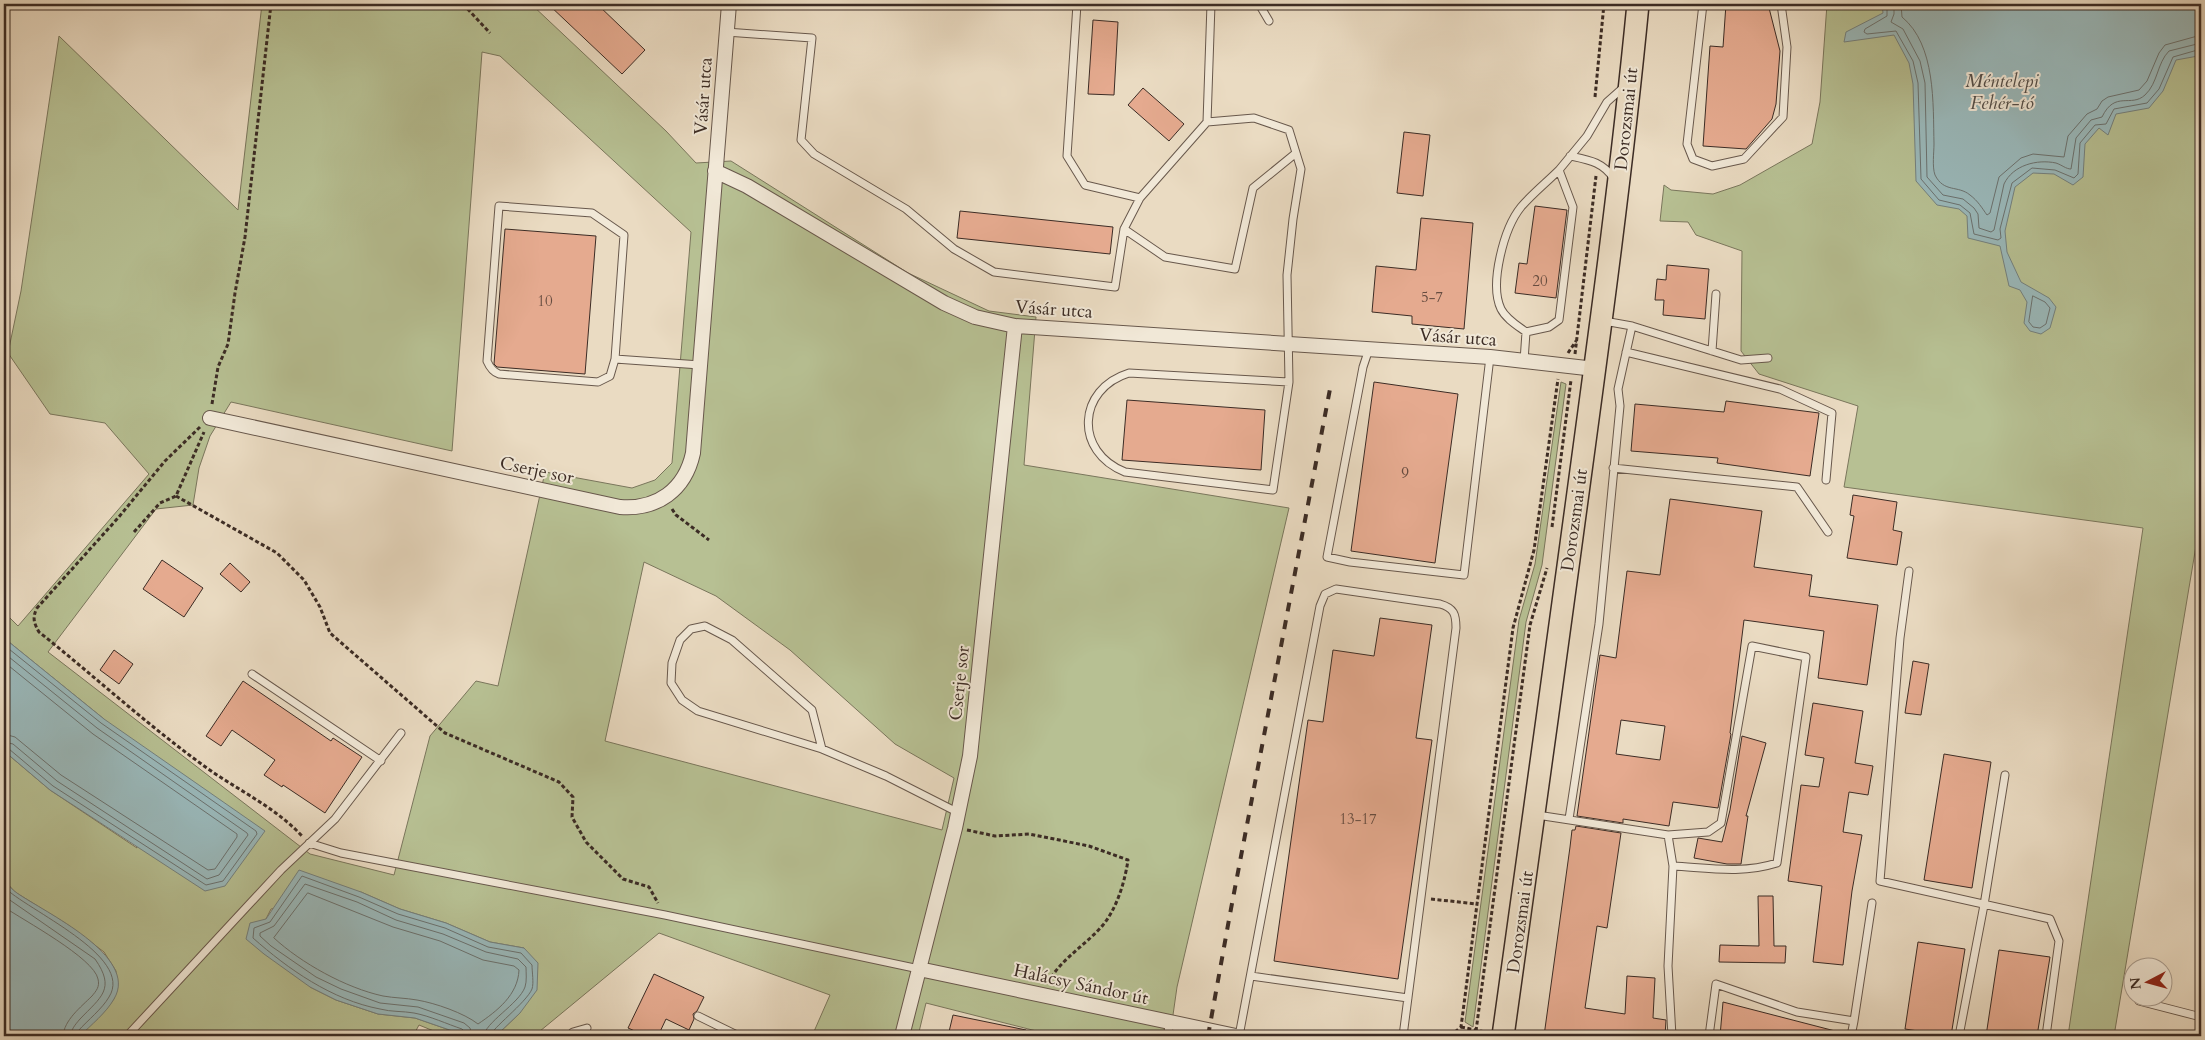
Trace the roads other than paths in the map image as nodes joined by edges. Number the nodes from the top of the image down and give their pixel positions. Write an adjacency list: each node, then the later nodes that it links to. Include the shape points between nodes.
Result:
1 (728, 4): 9 (street, Vásár utca)
2 (1077, 4): 17 (lane, via 1068,156 1085,185)
3 (1211, 4): 11 (lane)
4 (1258, 4): 8 (lane)
5 (1638, 4): 10 (main road, Dorozsmai út)
6 (1703, 4): 7 (lane, via 1687,144 1693,160 1712,166 1744,159 1783,117 1788,47)
7 (1781, 4)
8 (1269, 22)
9 (726, 32): 15 (street, Vásár utca); 18 (lane, via 812,38 801,140 814,154 906,209 954,249 994,272 1115,287)
10 (1631, 80): 13 (lane, via 1607,102 1587,136); 16 (main road, Dorozsmai út)
11 (1207, 122): 12 (lane, via 1254,118 1289,130); 17 (lane)
12 (1296, 153): 18 (lane, via 1253,188 1235,269 1165,257); 24 (lane, via 1301,169 1287,275)
13 (1570, 156): 14 (lane); 16 (lane, via 1598,162 1608,169)
14 (1559, 170): 23 (lane, via 1573,207 1559,320 1549,327); 23 (lane, via 1510,222 1499,259 1500,308)
15 (716, 171): 21 (street, Vásár utca, via 747,186 944,303 975,317); 32 (street, Cserje sor)
16 (1618, 185): 20 (main road, Dorozsmai út)
17 (1140, 198): 18 (lane)
18 (1124, 229)
19 (1716, 294): 26 (lane)
20 (1601, 320): 22 (lane); 33 (main road, Dorozsmai út)
21 (1015, 326): 24 (street, Vásár utca); 45 (street, Cserje sor, via 970,756)
22 (1632, 326): 26 (lane); 27 (lane)
23 (1526, 332): 31 (lane)
24 (1289, 343): 25 (street, Vásár utca); 34 (lane)
25 (1369, 349): 28 (street, Vásár utca); 28 (lane, via 1327,557 1464,575)
26 (1712, 351): 29 (lane, via 1741,360)
27 (1626, 352): 36 (lane, via 1618,389 1620,406); 37 (lane, via 1780,389 1832,412)
28 (1490, 358): 31 (street, Vásár utca)
29 (1768, 358)
30 (615, 359): 30 (lane, via 610,376 598,382 494,373 488,361 499,206 592,213 624,235); 32 (lane)
31 (1524, 361): 33 (street, Vásár utca)
32 (700, 364): 35 (street, Cserje sor, via 691,464 680,483 664,498 643,507 620,507)
33 (1595, 369): 46 (main road, Dorozsmai út)
34 (1289, 382): 34 (lane, via 1129,373 1109,381 1095,398 1088,418 1090,438 1103,459 1125,472 1272,490)
35 (210, 418)
36 (1613, 468): 38 (lane, via 1797,487); 47 (lane, via 1599,624)
37 (1826, 480)
38 (1828, 532)
39 (1909, 571): 52 (lane, via 1900,638 1880,881)
40 (252, 674): 43 (lane)
41 (401, 734): 43 (lane)
42 (822, 749): 42 (lane, via 812,710 732,640 705,626 691,629 680,640 672,663 671,683 682,700 698,711); 45 (lane, via 886,776)
43 (380, 761): 49 (lane, via 335,818)
44 (2005, 775): 52 (lane)
45 (958, 813): 53 (street, Cserje sor)
46 (1535, 814): 47 (lane); 69 (main road, Dorozsmai út)
47 (1569, 819): 48 (lane)
48 (1668, 835): 50 (lane); 50 (lane, via 1708,832 1721,823 1752,646 1806,657 1777,862 1749,870)
49 (309, 843): 53 (lane, via 351,855 665,915); 62 (lane)
50 (1673, 866): 70 (lane, via 1668,966)
51 (1872, 903): 59 (lane)
52 (1984, 905): 73 (lane); 74 (lane, via 2050,919 2059,941)
53 (919, 969): 60 (street, Halácsy Sándor út); 65 (street, Cserje sor)
54 (1251, 976): 55 (lane); 55 (lane, via 1320,606 1325,594 1336,589 1440,604 1449,607 1456,615); 67 (lane)
55 (1408, 998): 68 (lane)
56 (2166, 1008): 58 (lane)
57 (698, 1016): 64 (lane)
58 (2201, 1017)
59 (1854, 1020): 71 (lane, via 1798,1012 1716,984); 72 (lane)
60 (1170, 1022): 66 (lane); 67 (street, Halácsy Sándor út)
61 (587, 1028): 63 (lane)
62 (127, 1036)
63 (568, 1036)
64 (739, 1036)
65 (902, 1036)
66 (1167, 1036)
67 (1237, 1036)
68 (1403, 1036)
69 (1503, 1036)
70 (1672, 1036)
71 (1709, 1036)
72 (1852, 1036)
73 (1959, 1036)
74 (2046, 1036)

